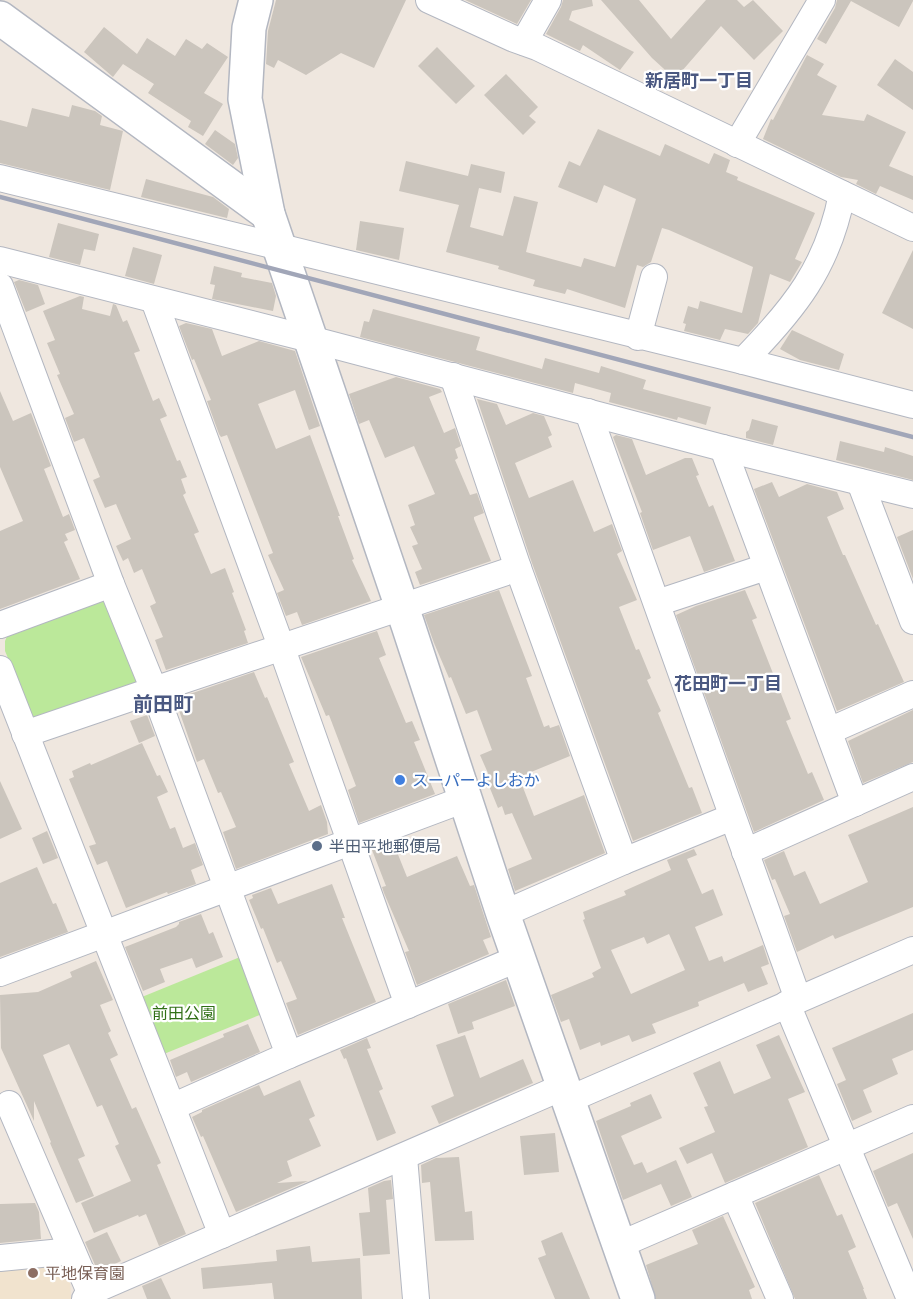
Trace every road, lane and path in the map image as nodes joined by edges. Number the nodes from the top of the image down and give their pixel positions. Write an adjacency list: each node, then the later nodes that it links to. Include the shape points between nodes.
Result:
1 (256, 0): 10 (street, via 249,28 245,99)
2 (429, 0): 6 (street)
3 (548, 0): 6 (street)
4 (822, 0): 7 (street)
5 (0, 18): 10 (street)
6 (524, 42): 7 (street)
7 (737, 144): 9 (street)
8 (0, 178): 12 (street)
9 (842, 194): 11 (street); 19 (street, via 830,240 808,284 780,323)
10 (268, 214): 12 (street)
11 (913, 228)
12 (280, 248): 17 (street); 18 (street)
13 (0, 260): 16 (street)
14 (654, 277): 17 (street)
15 (0, 286): 28 (street)
16 (154, 300): 18 (street); 33 (street)
17 (638, 337): 19 (street)
18 (310, 339): 20 (street); 30 (street)
19 (743, 361): 21 (street)
20 (453, 376): 22 (street); 27 (street)
21 (913, 405)
22 (588, 412): 23 (street); 29 (street)
23 (723, 448): 24 (street); 26 (street)
24 (860, 482): 25 (street); 31 (street)
25 (913, 495)
26 (766, 567): 29 (street); 37 (street)
27 (518, 568): 30 (street); 45 (street)
28 (111, 584): 32 (street); 35 (street)
29 (657, 603): 42 (street)
30 (401, 606): 33 (street); 40 (street)
31 (913, 621)
32 (0, 625)
33 (281, 646): 35 (street); 43 (street)
34 (0, 669): 38 (street)
35 (154, 690): 38 (street); 46 (street)
36 (913, 694): 37 (street)
37 (829, 731): 41 (street)
38 (25, 734): 48 (street)
39 (913, 777): 41 (street)
40 (465, 799): 43 (street); 47 (street)
41 (855, 803): 44 (street)
42 (732, 817): 44 (street); 45 (street)
43 (351, 840): 46 (street); 53 (street)
44 (745, 852): 52 (street)
45 (624, 861): 47 (street)
46 (226, 887): 48 (street); 54 (street)
47 (503, 914): 50 (street)
48 (104, 933): 51 (street); 57 (street)
49 (913, 950): 52 (street)
50 (519, 958): 53 (street); 55 (street)
51 (0, 973)
52 (793, 1001): 55 (street); 59 (street)
53 (408, 1005): 54 (street)
54 (289, 1055): 57 (street)
55 (567, 1092): 60 (street); 63 (street)
56 (9, 1104): 64 (street)
57 (172, 1107): 62 (street)
58 (913, 1118): 59 (street)
59 (846, 1147): 61 (street); 70 (street)
60 (404, 1157): 62 (street); 67 (street)
61 (735, 1194): 63 (street); 69 (street)
62 (222, 1235): 66 (street)
63 (619, 1245): 68 (street)
64 (72, 1251): 65 (street); 66 (street)
65 (0, 1258)
66 (88, 1296)
67 (416, 1299)
68 (638, 1299)
69 (780, 1299)
70 (910, 1299)

